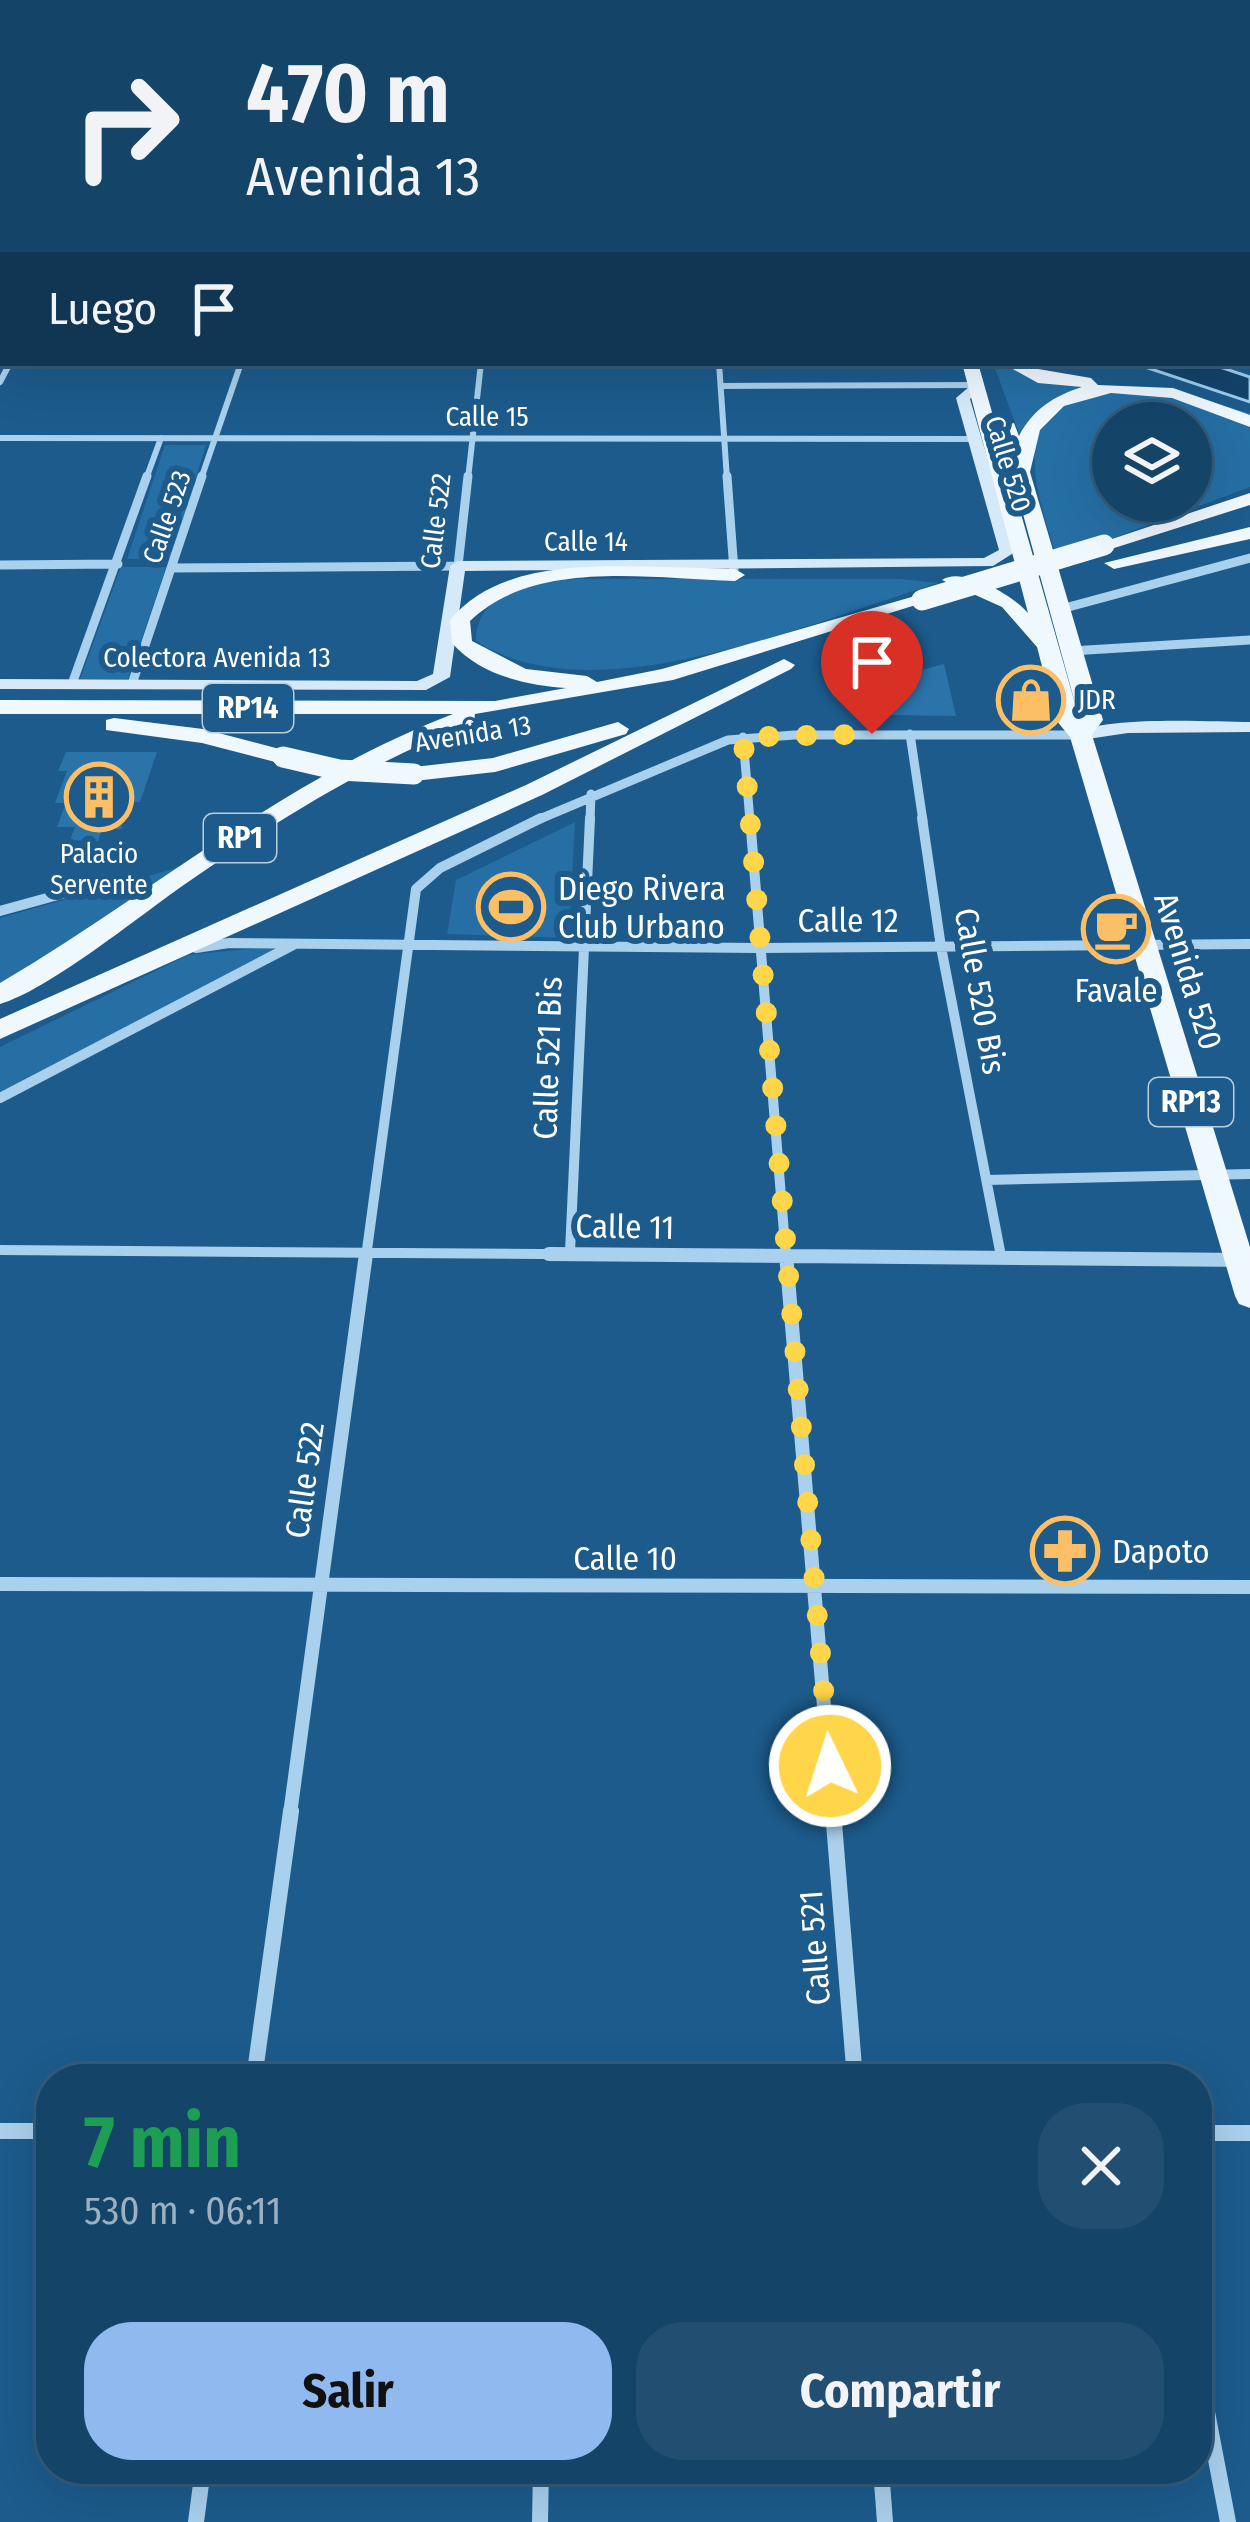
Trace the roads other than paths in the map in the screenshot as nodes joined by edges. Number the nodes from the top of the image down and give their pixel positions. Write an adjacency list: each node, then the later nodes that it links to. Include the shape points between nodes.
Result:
1 (240, 366): 13 (street, Calle 523)
2 (481, 366): 14 (street, Calle 522)
3 (719, 366): 7 (street)
4 (971, 366): 8 (main road, Avenida 520 / RP13)
5 (988, 366): 17 (main road, Avenida 520 / RP13)
6 (1016, 366): 9 (main road, via 1044,379 1175,388)
7 (721, 386): 8 (street); 15 (street)
8 (976, 386): 16 (street, Calle 520, via 963,398); 37 (main road, Avenida 520 / RP13)
9 (1250, 410)
10 (1250, 422): 17 (main road, via 1177,394 1090,391 1038,419)
11 (0, 438): 12 (street, Calle 15)
12 (161, 438): 13 (street, Calle 15); 28 (street, Calle 523)
13 (216, 438): 14 (street, Calle 15); 31 (street, Calle 523)
14 (473, 438): 15 (street, Calle 15); 30 (street, Calle 522)
15 (723, 439): 16 (street, Calle 15); 32 (street)
16 (975, 439): 26 (street, Calle 520, via 1006,544)
17 (1022, 471): 35 (main road, Avenida 520 / RP13)
18 (1250, 488): 20 (main road)
19 (1250, 499): 21 (main road)
20 (1212, 507)
21 (1212, 510)
22 (1179, 522): 25 (main road)
23 (1250, 523): 25 (main road, RP1)
24 (1250, 533): 25 (main road, RP1)
25 (1110, 550): 34 (main road, RP1)
26 (999, 559): 32 (street, Calle 14)
27 (1250, 559): 35 (street)
28 (118, 564): 29 (street); 42 (street, Calle 523)
29 (0, 565)
30 (458, 566): 31 (street, Calle 14); 32 (street, Calle 14); 40 (street, Calle 522)
31 (171, 568): 43 (street, Calle 523)
32 (734, 570): 33 (street, Calle 14); 39 (main road, via 541,579 491,594 458,626 476,657 513,674 583,682)
33 (952, 580): 37 (main road, via 1009,603)
34 (929, 606): 38 (main road, Avenida 13 / RP1); 39 (main road, Avenida 13 / RP1)
35 (1061, 609): 37 (main road, Avenida 520 / RP13)
36 (1250, 640): 37 (street)
37 (1062, 657): 49 (main road, Avenida 520 / RP13, via 1067,720)
38 (784, 665): 46 (main road, Avenida 13 / RP1, bridge, via 549,752 414,774 339,770 182,732); 62 (main road, via 534,790)
39 (665, 675): 45 (main road, Avenida 13 / RP1)
40 (434, 682): 43 (street, Colectora Avenida 13)
41 (0, 684): 42 (street, Colectora Avenida 13)
42 (71, 684): 43 (street, Colectora Avenida 13)
43 (132, 684)
44 (0, 707): 45 (main road, Avenida 13 / RP14)
45 (495, 709): 63 (main road, RP1, via 443,724 320,784)
46 (0, 721)
47 (1250, 727): 49 (street)
48 (910, 734): 49 (street); 50 (street); 60 (street, Calle 520 Bis)
49 (1081, 735): 51 (street); 57 (main road, Avenida 520 / RP13)
50 (743, 737): 52 (street); 61 (street, Calle 521)
51 (1250, 737)
52 (591, 794): 56 (street, Calle 522, via 440,868 416,890); 59 (street, Calle 521 Bis)
53 (116, 878): 54 (street)
54 (0, 910)
55 (296, 944): 56 (street, Calle 12); 62 (street, Calle 12, via 209,944); 65 (street)
56 (406, 944): 59 (street, Calle 12); 70 (street, Calle 522)
57 (1142, 944): 58 (street, Calle 12); 60 (street, Calle 12); 66 (main road, Avenida 520 / RP13)
58 (1250, 944)
59 (581, 947): 61 (street, Calle 12); 71 (street, Calle 521 Bis)
60 (941, 947): 61 (street, Calle 12); 68 (street, Calle 520 Bis)
61 (758, 948): 72 (street, Calle 521)
62 (159, 956): 64 (main road)
63 (0, 995)
64 (0, 1030)
65 (0, 1098)
66 (1214, 1174): 67 (street); 68 (street); 74 (main road, Avenida 520 / RP13)
67 (1250, 1174)
68 (986, 1180): 73 (street, Calle 520 Bis)
69 (0, 1250): 70 (street, Calle 11)
70 (364, 1252): 71 (street, Calle 11); 77 (street, Calle 522)
71 (570, 1252): 72 (street, Calle 11)
72 (784, 1255): 73 (street, Calle 11); 78 (street, Calle 521)
73 (1001, 1256): 74 (street, Calle 11)
74 (1245, 1260): 75 (main road, Avenida 520 / RP13)
75 (1250, 1296)
76 (0, 1584): 77 (street, Calle 10)
77 (320, 1584): 78 (street, Calle 10); 80 (street, Calle 522)
78 (816, 1586): 79 (street, Calle 10); 81 (street, Calle 521)
79 (1250, 1587)
80 (256, 2064)
81 (853, 2064)
82 (0, 2131): 83 (street)
83 (36, 2131)
84 (1212, 2133): 85 (street)
85 (1250, 2133)
86 (1212, 2438): 93 (street)
87 (200, 2484): 90 (street)
88 (541, 2484): 91 (street)
89 (882, 2484): 92 (street)
90 (196, 2522)
91 (540, 2522)
92 (885, 2522)
93 (1228, 2522)

